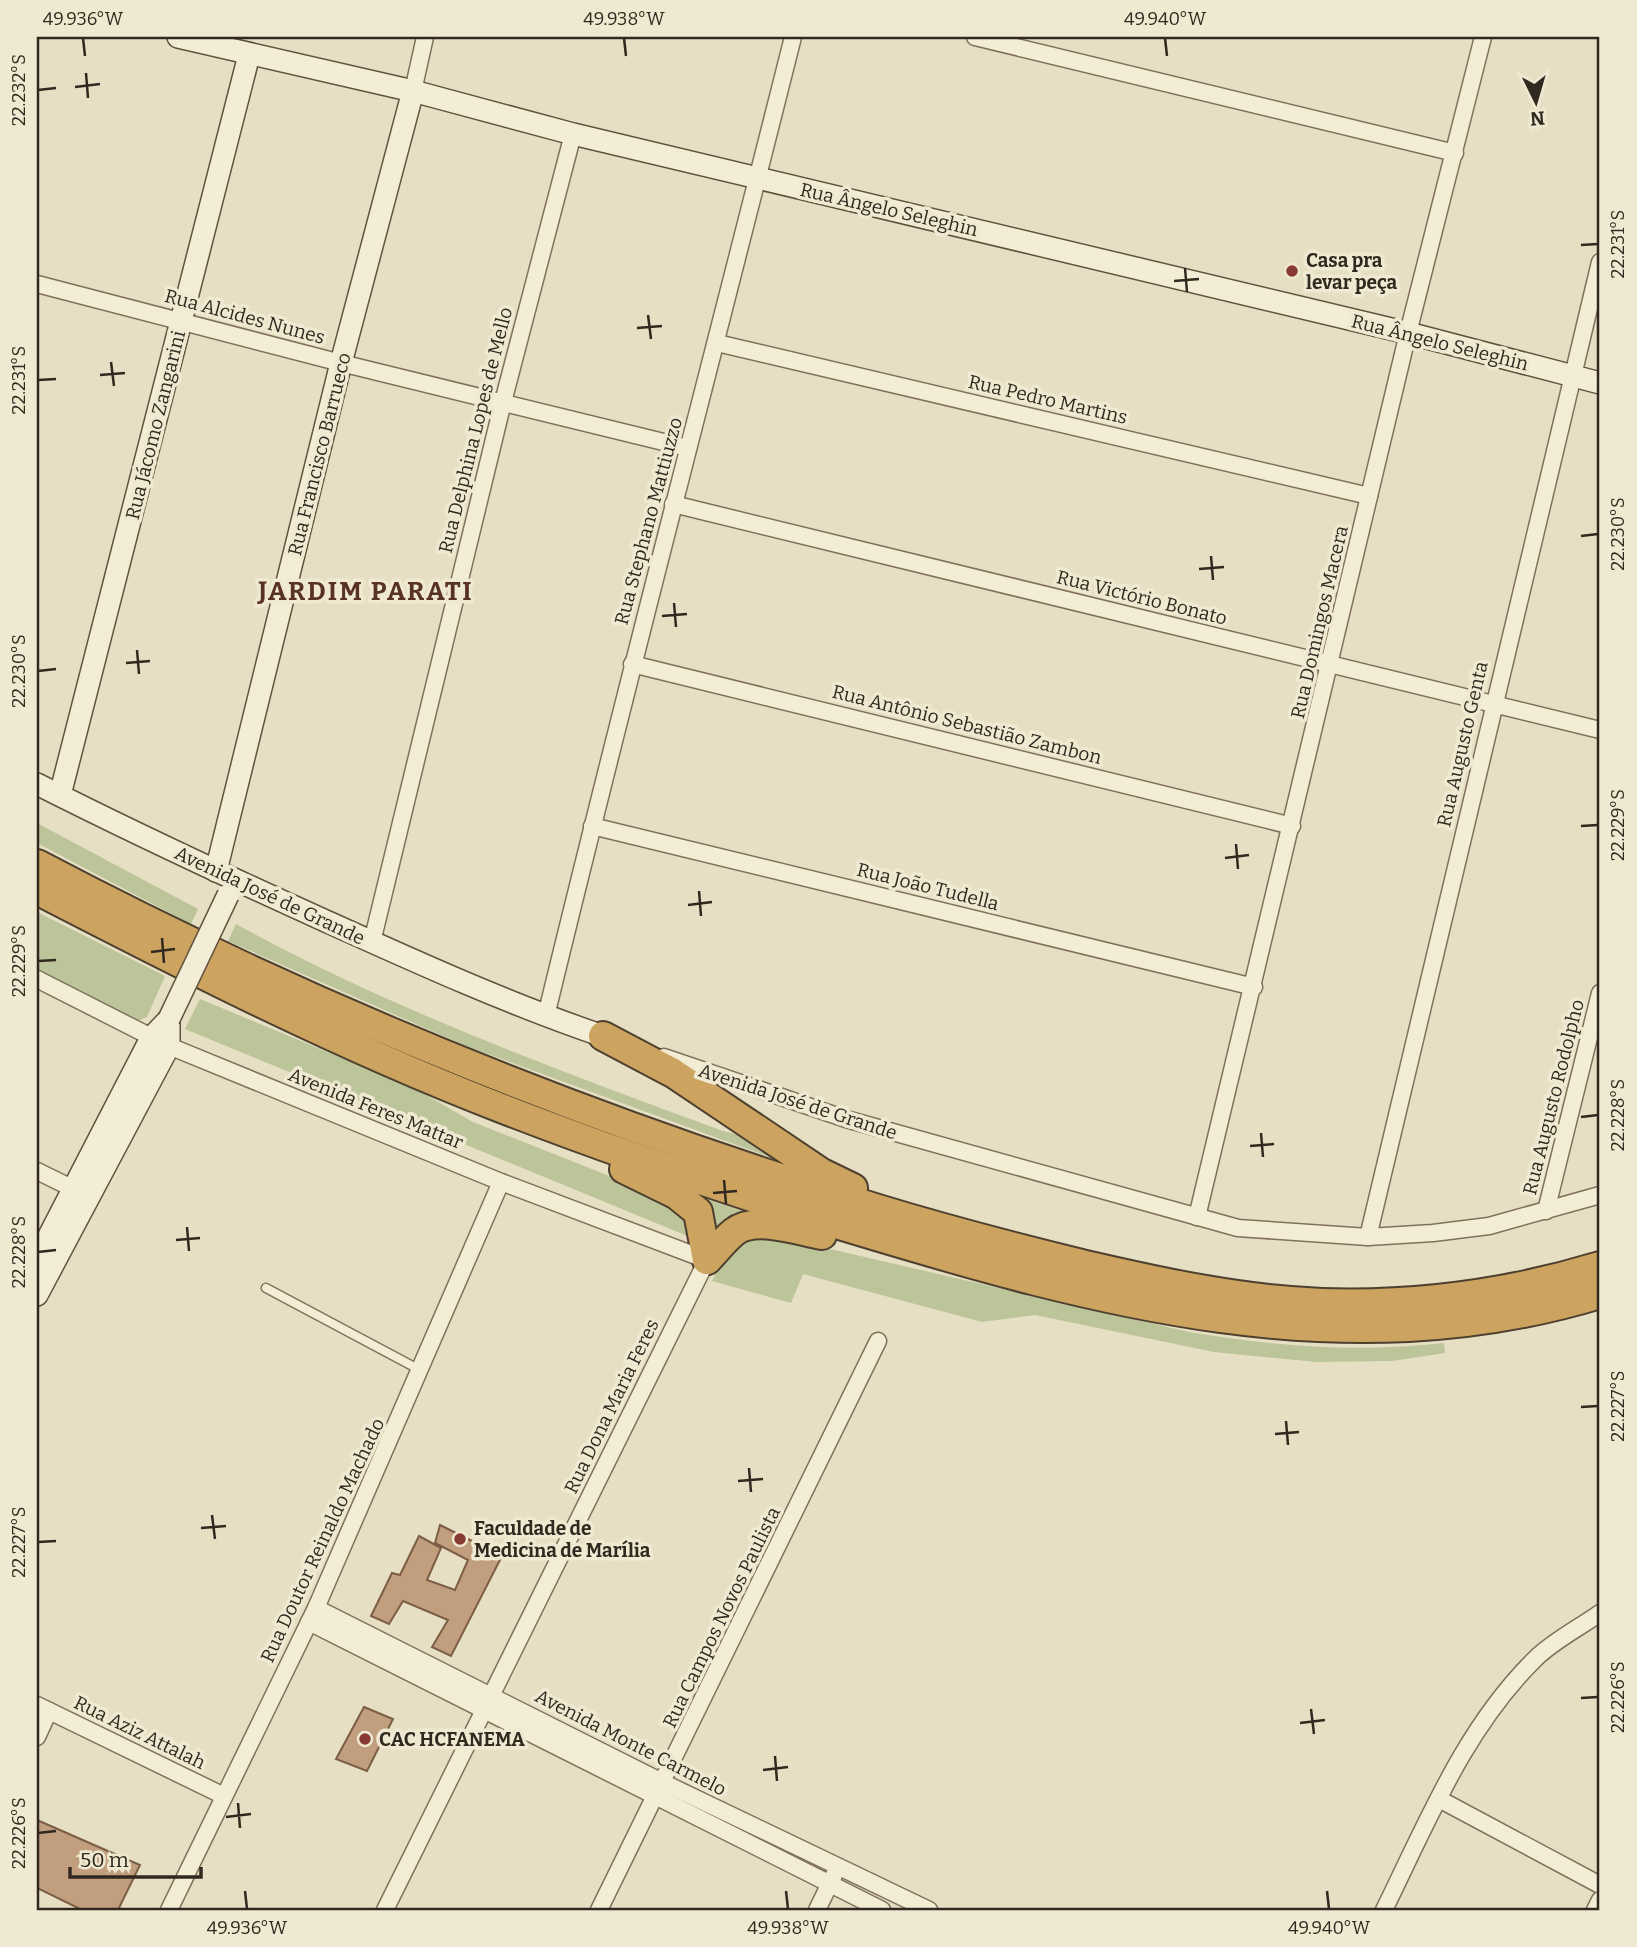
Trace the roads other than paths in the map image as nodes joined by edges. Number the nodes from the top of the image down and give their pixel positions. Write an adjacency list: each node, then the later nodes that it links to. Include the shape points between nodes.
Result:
1 (177, 37): 6 (street, Rua Ângelo Seleghin)
2 (425, 37): 7 (street, Rua Francisco Barrueco)
3 (793, 37): 10 (street, Rua Stephano Mattiuzzo)
4 (975, 37): 9 (street)
5 (1483, 37): 9 (street, Rua Domingos Macera)
6 (249, 55): 7 (street, Rua Ângelo Seleghin); 13 (street, Rua Jácomo Zangarini)
7 (413, 91): 8 (street, Rua Ângelo Seleghin); 16 (street, Rua Francisco Barrueco)
8 (573, 134): 10 (street, Rua Ângelo Seleghin); 19 (street, Rua Delphina Lopes de Mello)
9 (1455, 153): 14 (street, Rua Domingos Macera)
10 (758, 177): 14 (street, Rua Ângelo Seleghin); 15 (street, Rua Stephano Mattiuzzo)
11 (1600, 262): 17 (street, Rua Augusto Genta)
12 (37, 284): 13 (street, Rua Alcides Nunes)
13 (182, 321): 16 (street, Rua Alcides Nunes); 28 (street, Rua Jácomo Zangarini)
14 (1408, 333): 17 (street, Rua Ângelo Seleghin); 21 (street, Rua Domingos Macera)
15 (717, 343): 20 (street, Rua Stephano Mattiuzzo); 21 (street, Rua Pedro Martins)
16 (341, 363): 19 (street, Rua Alcides Nunes); 32 (street, Rua Francisco Barrueco)
17 (1573, 376): 18 (street, Rua Ângelo Seleghin); 25 (street, Rua Augusto Genta)
18 (1600, 383)
19 (503, 402): 20 (street, Rua Alcides Nunes); 34 (street, Rua Delphina Lopes de Mello)
20 (688, 448): 22 (street, Rua Stephano Mattiuzzo)
21 (1370, 496): 24 (street, Rua Domingos Macera)
22 (673, 504): 23 (street, Rua Stephano Mattiuzzo); 24 (street, Rua Victório Bonato)
23 (632, 664): 29 (street, Rua Stephano Mattiuzzo); 30 (street, Rua Antônio Sebastião Zambon)
24 (1331, 664): 25 (street, Rua Victório Bonato); 30 (street, Rua Domingos Macera)
25 (1493, 705): 26 (street, Rua Victório Bonato); 49 (street, Rua Augusto Genta)
26 (1600, 730)
27 (37, 784): 28 (street, Avenida José de Grande)
28 (60, 795): 32 (street, Avenida José de Grande)
29 (592, 826): 36 (street, Rua João Tudella); 38 (street, Rua Stephano Mattiuzzo)
30 (1292, 826): 36 (street, Rua Domingos Macera)
31 (37, 864): 48 (highway, via 155,926 341,1012 495,1076 760,1173)
32 (226, 882): 34 (street, Avenida José de Grande); 40 (street, Rua Francisco Barrueco, bridge)
33 (37, 890): 41 (highway, via 144,946)
34 (372, 942): 38 (street, Avenida José de Grande)
35 (37, 979): 40 (street, Avenida Feres Mattar)
36 (1254, 988): 47 (street, Rua Domingos Macera)
37 (1600, 993): 46 (street, Rua Augusto Rodolpho)
38 (546, 1016): 39 (street, Avenida José de Grande)
39 (603, 1036): 47 (street, Avenida José de Grande, via 846,1119); 48 (highway, via 673,1073 822,1173)
40 (160, 1042): 43 (street, Avenida Feres Mattar); 44 (street, Rua Francisco Barrueco)
41 (503, 1109): 50 (highway, via 769,1203); 52 (highway, via 533,1130 654,1182 691,1204 702,1224)
42 (37, 1171): 44 (street)
43 (501, 1182): 52 (street, Avenida Feres Mattar); 58 (street, Rua Doutor Reinaldo Machado)
44 (80, 1192): 51 (street); 56 (street)
45 (1600, 1195): 46 (street, Avenida José de Grande)
46 (1546, 1211): 49 (street, Avenida José de Grande, via 1489,1226)
47 (1197, 1217): 49 (street, Avenida José de Grande, via 1238,1228)
48 (968, 1237): 53 (highway, via 1166,1284 1325,1303 1466,1295)
49 (1368, 1237)
50 (948, 1258): 52 (highway, via 760,1224 735,1231); 55 (highway, via 1115,1300 1318,1330 1477,1322)
51 (37, 1259)
52 (707, 1260): 61 (street, Rua Dona Maria Feres)
53 (1600, 1266)
54 (266, 1288): 58 (lane)
55 (1600, 1294)
56 (37, 1295)
57 (878, 1341): 64 (street, Rua Campos Novos Paulista)
58 (422, 1371): 60 (street, Rua Doutor Reinaldo Machado)
59 (1600, 1613): 66 (street, via 1536,1657 1500,1697 1460,1756)
60 (313, 1615): 61 (street, Avenida Monte Carmelo); 65 (street, Rua Doutor Reinaldo Machado)
61 (488, 1702): 64 (street, Avenida Monte Carmelo); 72 (street, Rua Dona Maria Feres)
62 (43, 1708): 63 (street); 65 (street, Rua Aziz Attalah)
63 (37, 1737)
64 (660, 1789): 67 (street, Avenida Monte Carmelo); 68 (street, Avenida Monte Carmelo); 73 (street, Rua Campos Novos Paulista)
65 (225, 1796): 71 (street, Rua Doutor Reinaldo Machado)
66 (1439, 1799): 69 (street); 77 (street)
67 (838, 1867): 68 (street); 76 (street, Avenida Monte Carmelo)
68 (831, 1883): 74 (street); 75 (street, Avenida Monte Carmelo)
69 (1600, 1885)
70 (1600, 1900): 78 (street)
71 (169, 1910)
72 (385, 1910)
73 (598, 1910)
74 (817, 1910)
75 (882, 1910)
76 (929, 1910)
77 (1384, 1910)
78 (1595, 1910)

